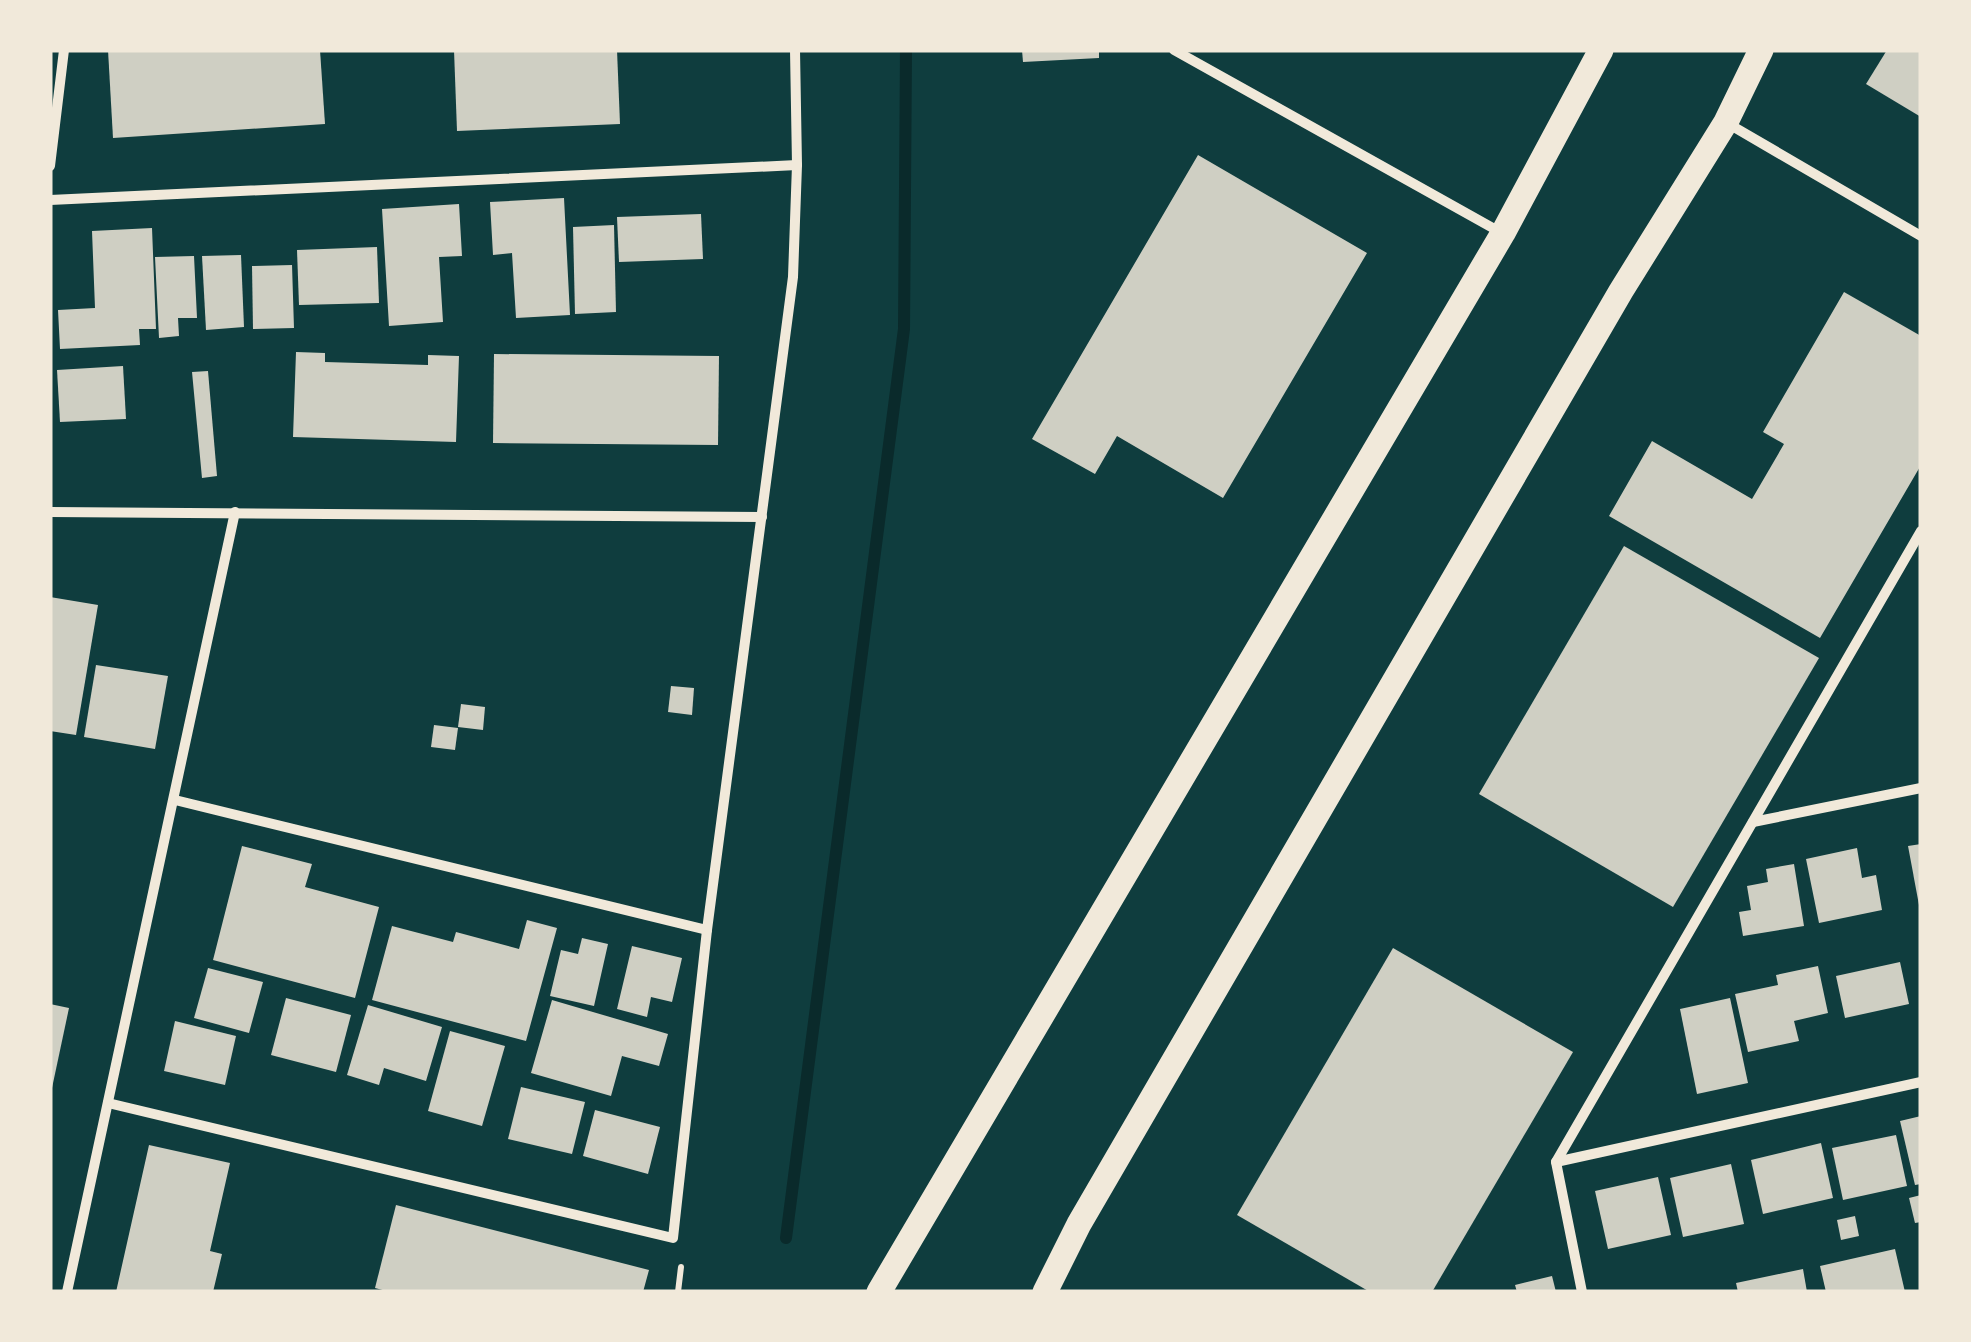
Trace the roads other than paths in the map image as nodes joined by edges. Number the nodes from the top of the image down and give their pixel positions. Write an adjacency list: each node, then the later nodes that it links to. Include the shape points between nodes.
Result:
1 (64, 50): 8 (street)
2 (795, 50): 7 (street)
3 (1174, 50): 10 (street)
4 (1601, 50): 10 (main road)
5 (1761, 50): 6 (main road)
6 (1726, 122): 11 (street); 25 (main road, via 1621,292)
7 (797, 165): 9 (street); 14 (street, via 793,277)
8 (50, 166)
9 (50, 200)
10 (1502, 234): 24 (main road)
11 (1921, 236)
12 (50, 512): 13 (street)
13 (235, 512): 14 (street); 17 (street)
14 (762, 517): 19 (street)
15 (1921, 532): 18 (street)
16 (1921, 788): 18 (street)
17 (174, 800): 19 (street); 21 (street)
18 (1753, 822): 22 (street)
19 (707, 930): 21 (street, via 673,1238)
20 (1921, 1082): 22 (street)
21 (108, 1103): 23 (street)
22 (1556, 1162): 26 (street)
23 (67, 1292)
24 (879, 1292)
25 (1044, 1292)
26 (1582, 1292)

